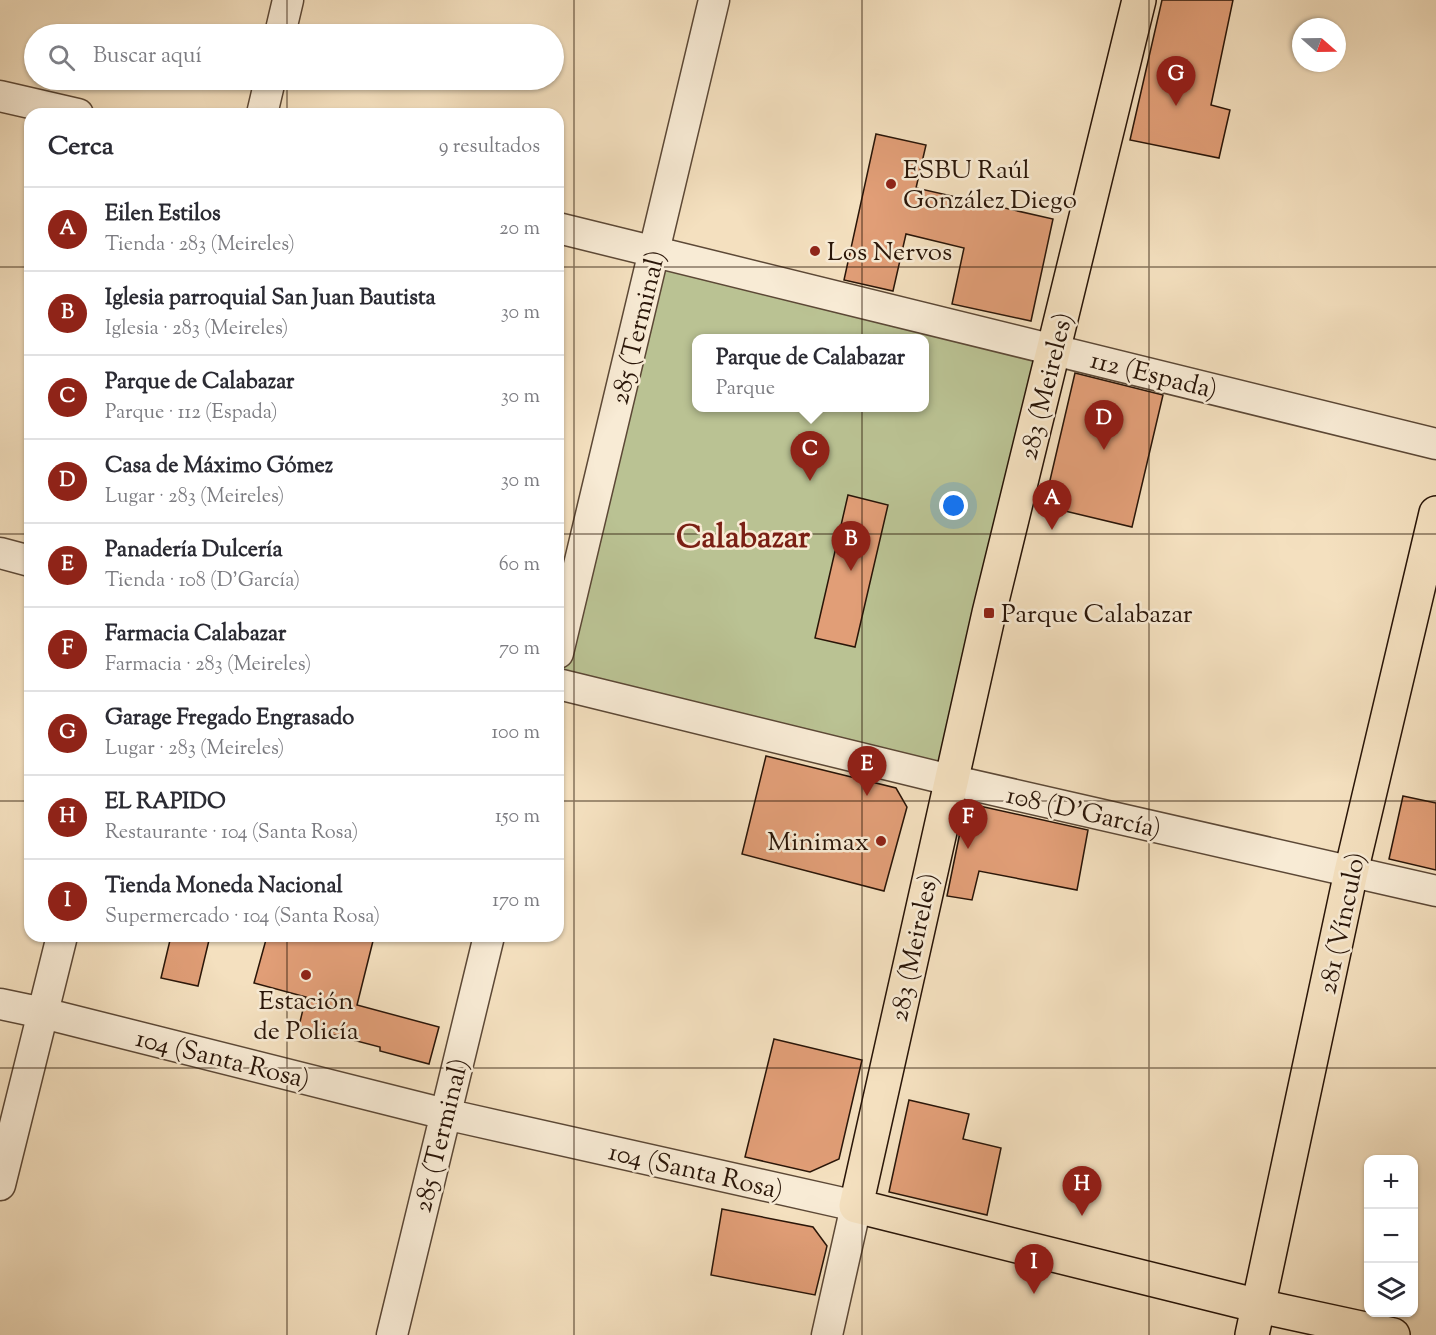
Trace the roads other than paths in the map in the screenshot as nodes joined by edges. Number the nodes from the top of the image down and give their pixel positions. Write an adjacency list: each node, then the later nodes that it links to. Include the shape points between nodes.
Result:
1 (288, 0): 4 (street)
2 (714, 0): 10 (street, 285 (Terminal))
3 (1139, 0): 11 (main road, 283 (Meireles))
4 (282, 24)
5 (268, 90): 8 (street)
6 (0, 96): 7 (street)
7 (52, 108)
8 (263, 108)
9 (564, 229): 10 (street, 112 (Espada))
10 (655, 252): 11 (street, 112 (Espada)); 16 (street, 285 (Terminal))
11 (1054, 350): 12 (street, 112 (Espada)); 18 (main road, 283 (Meireles))
12 (1436, 444)
13 (1436, 513): 19 (main road, 281 (Vínculo))
14 (0, 554): 15 (street)
15 (24, 560)
16 (564, 628)
17 (564, 685): 18 (street, 108 (D'García))
18 (950, 780): 19 (street, 108 (D'García)); 27 (main road, 283 (Meireles))
19 (1351, 872): 20 (street, 108 (D'García)); 28 (main road, 281 (Vínculo))
20 (1436, 891)
21 (61, 942): 24 (street)
22 (488, 942): 25 (street, 285 (Terminal))
23 (0, 1004): 24 (street, 104 (Santa Rosa))
24 (43, 1013): 25 (street, 104 (Santa Rosa)); 26 (street)
25 (445, 1114): 27 (street, 104 (Santa Rosa)); 29 (street, 285 (Terminal))
26 (0, 1185)
27 (856, 1206): 28 (main road, 104 (Santa Rosa)); 30 (street, 283 (Meireles))
28 (1256, 1320): 31 (main road, 104 (Santa Rosa))
29 (392, 1335)
30 (827, 1335)
31 (1393, 1335)

